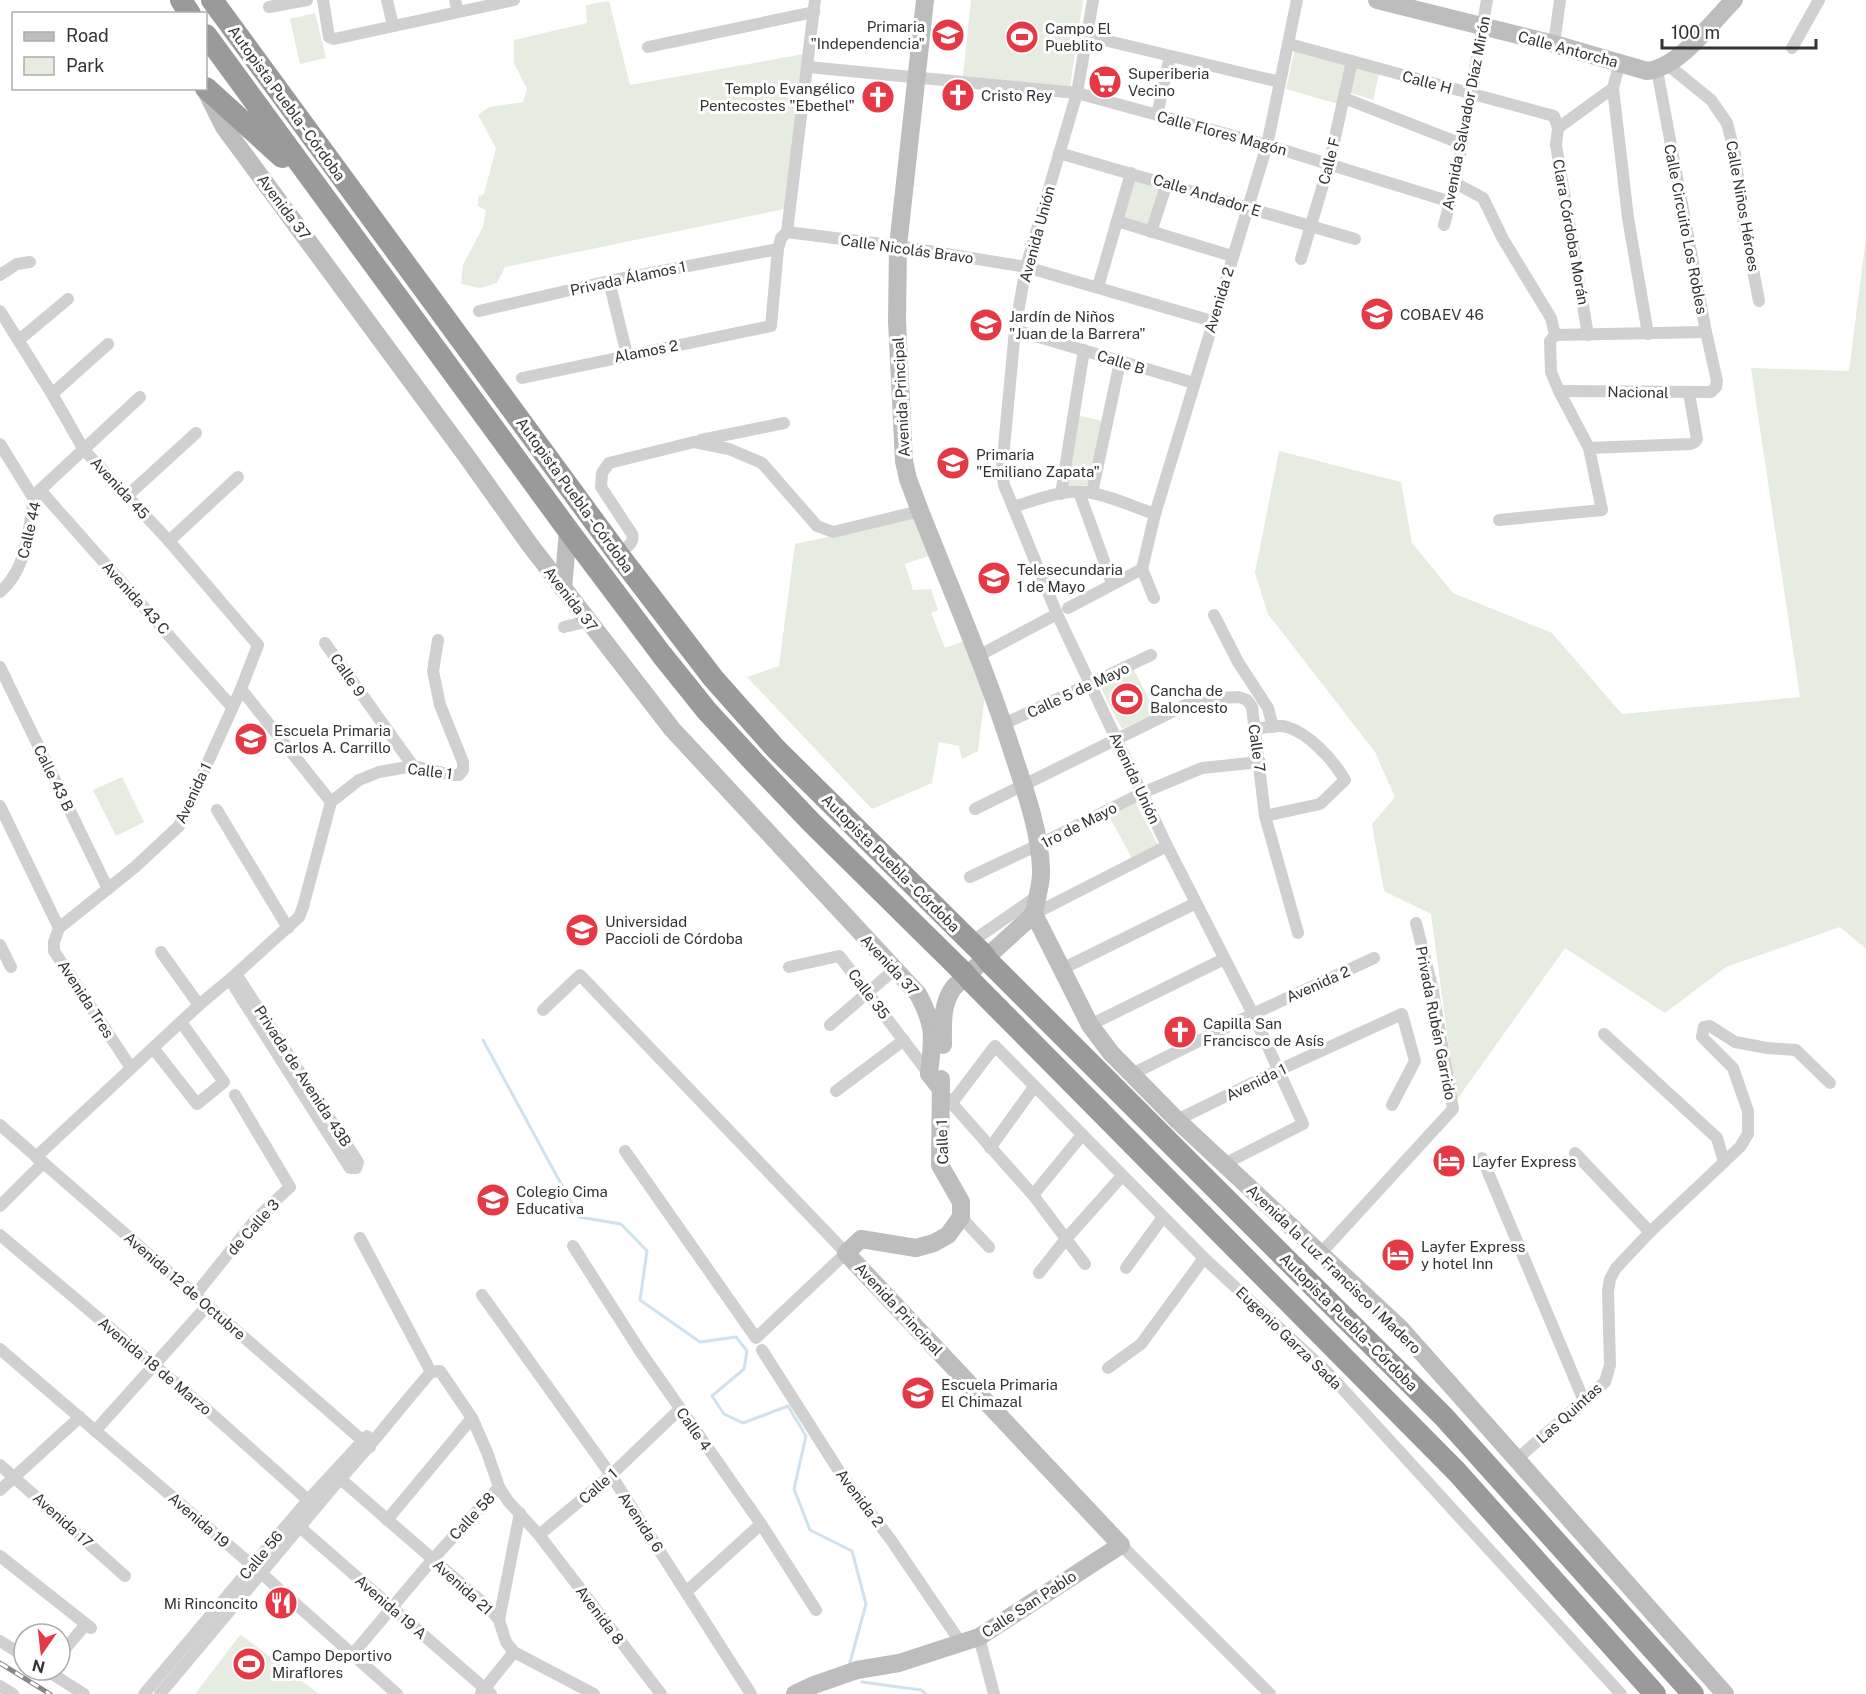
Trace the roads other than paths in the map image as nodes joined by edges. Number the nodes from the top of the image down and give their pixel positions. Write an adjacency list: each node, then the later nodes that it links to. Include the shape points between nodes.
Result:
1 (212, 0): 105 (highway, Autopista Puebla - Córdoba)
2 (307, 0): 16 (street)
3 (323, 0): 17 (street, via 332,39)
4 (387, 0): 17 (street)
5 (514, 0): 14 (street)
6 (925, 0): 30 (street, Avenida Principal)
7 (1093, 0): 20 (street, Avenida Unión)
8 (1297, 0): 21 (street, Avenida 2)
9 (1377, 0): 18 (street, Calle Antorcha)
10 (1487, 0): 18 (street, Avenida Salvador Díaz Mirón)
11 (1560, 0): 22 (street)
12 (1734, 0): 29 (street, via 1677,58)
13 (1820, 0): 24 (street)
14 (456, 6): 17 (street)
15 (814, 6): 23 (street); 28 (street)
16 (269, 7)
17 (393, 26)
18 (1484, 27): 22 (street, Calle Antorcha); 36 (street, Avenida Salvador Díaz Mirón)
19 (207, 36): 47 (highway, Autopista Puebla - Córdoba)
20 (1087, 36): 25 (street); 35 (street, Avenida Unión)
21 (1289, 44): 26 (street, Calle H); 31 (street, Avenida 2)
22 (1554, 44): 27 (street, Calle Antorcha)
23 (648, 46)
24 (1792, 48)
25 (1170, 56): 31 (street); 38 (street)
26 (1352, 61): 36 (street, Calle H); 37 (street, Calle F)
27 (1620, 62): 29 (street, Calle Antorcha, via 1647,71); 32 (street)
28 (808, 67): 30 (street, Calle Flores Magón); 53 (street)
29 (1662, 68): 66 (street, Calle Niños Héroes, via 1711,100 1727,123); 71 (street, Calle Circuito Los Robles)
30 (916, 77): 35 (street, Calle Flores Magón); 56 (street, Avenida Principal)
31 (1280, 82): 41 (street, Avenida 2)
32 (1613, 88): 39 (street); 72 (street, via 1628,218)
33 (206, 90): 108 (street, Avenida 37, via 224,127)
34 (207, 90): 47 (highway)
35 (1077, 93): 38 (street, Calle Flores Magón); 42 (street, Avenida Unión)
36 (1471, 94): 39 (street, Calle H, via 1554,116); 40 (street, Avenida Salvador Díaz Mirón)
37 (1344, 98): 40 (street); 43 (street, Calle F)
38 (1157, 115): 41 (street, Calle Flores Magón)
39 (1558, 128): 74 (street, Clara Córdoba Morán, via 1556,145)
40 (1462, 144): 46 (street, Avenida Salvador Díaz Mirón)
41 (1267, 145): 43 (street, Calle Flores Magón); 49 (street, Avenida 2)
42 (1059, 153): 44 (street, Calle Andador E); 61 (street, Avenida Unión)
43 (1329, 164): 48 (street, Calle Flores Magón); 52 (street, Calle F)
44 (1131, 173): 45 (street, Calle Andador E); 50 (street)
45 (1167, 183): 49 (street, Calle Andador E); 54 (street)
46 (1455, 183): 48 (street, Avenida Salvador Díaz Mirón); 73 (street, via 1484,198 1503,239 1551,318)
47 (324, 197): 103 (highway, Autopista Puebla - Córdoba)
48 (1451, 202): 51 (street, Avenida Salvador Díaz Mirón)
49 (1248, 207): 52 (street, Calle Andador E); 58 (street, Avenida 2)
50 (1117, 221): 54 (street); 64 (street)
51 (1444, 225)
52 (1311, 227): 55 (street, Calle Andador E); 59 (street, Calle F)
53 (787, 232): 56 (street, Calle Nicolás Bravo); 57 (street)
54 (1151, 232): 58 (street)
55 (1355, 239)
56 (898, 246): 61 (street, Calle Nicolás Bravo); 100 (street, Avenida Principal, via 902,445 908,479)
57 (778, 249): 63 (street, Privada Álamos 1); 78 (street, Alamos 2, via 771,326)
58 (1232, 256): 69 (street, Avenida 2)
59 (1301, 259)
60 (30, 262): 62 (street, via 16,264)
61 (1026, 267): 64 (street, Calle Nicolás Bravo); 70 (street, Avenida Unión)
62 (0, 275)
63 (609, 281): 68 (street, Privada Álamos 1); 78 (street)
64 (1098, 286): 69 (street, Calle Nicolás Bravo)
65 (68, 299): 75 (street)
66 (1759, 301)
67 (0, 311): 75 (street, Avenida 45)
68 (479, 311)
69 (1212, 321): 81 (street, Avenida 2)
70 (1015, 330): 77 (street, Calle B); 99 (street, Avenida Unión, via 1002,469)
71 (1706, 332): 72 (street); 82 (street, Calle Circuito Los Robles)
72 (1648, 334): 74 (street)
73 (1555, 335): 74 (street); 83 (street, via 1550,341 1551,372)
74 (1588, 335)
75 (19, 340): 85 (street, Avenida 45)
76 (108, 344): 85 (street)
77 (1084, 350): 79 (street, Calle B); 97 (street)
78 (627, 354): 80 (street, Alamos 2)
79 (1120, 362): 81 (street, Calle B); 95 (street)
80 (522, 378)
81 (1194, 383): 101 (street, Avenida 2)
82 (1716, 387): 84 (street, Nacional, via 1711,392)
83 (1558, 391): 84 (street, Nacional); 91 (street)
84 (1689, 393): 91 (street, via 1695,442)
85 (52, 394): 92 (street, Avenida 45)
86 (140, 397): 92 (street, Calle 44)
87 (784, 423): 89 (street)
88 (196, 434): 98 (street)
89 (694, 442): 100 (street, via 729,449 762,463 824,530 832,532); 105 (street, via 609,463 602,473 601,488 633,539)
90 (0, 444): 96 (street, Avenida 43 C)
91 (1589, 448): 102 (street, via 1602,510)
92 (84, 450): 96 (street, Calle 44); 98 (street, Avenida 45)
93 (238, 477): 104 (street)
94 (1079, 492): 95 (street); 97 (street); 107 (street)
95 (1092, 492): 101 (street)
96 (37, 494): 109 (street, Calle 44, via 21,564); 123 (street, Avenida 43 C)
97 (1061, 494): 99 (street)
98 (127, 496): 104 (street, Avenida 45)
99 (1013, 507): 111 (street, Avenida Unión)
100 (920, 511): 119 (street, Avenida Principal)
101 (1155, 514): 106 (street, Avenida 2)
102 (1499, 520)
103 (568, 530): 108 (street); 261 (highway, Autopista Puebla - Córdoba, via 707,711 810,822 1457,1472)
104 (169, 540): 117 (street, Avenida 45, via 258,645)
105 (618, 554): 149 (highway, Autopista Puebla - Córdoba, via 713,678 776,749)
106 (1142, 569): 107 (street); 110 (street)
107 (1112, 583): 111 (street)
108 (563, 589): 113 (street, Avenida 37)
109 (0, 592)
110 (1154, 598)
111 (1063, 611): 119 (street); 121 (street, Avenida Unión)
112 (1214, 615): 125 (street, via 1268,708)
113 (589, 621): 114 (street); 155 (street, Avenida 37, via 672,729)
114 (564, 627)
115 (438, 640): 129 (street, Calle 1, via 433,671 440,705 463,770 453,776)
116 (325, 643): 129 (street, Calle 9)
117 (257, 650): 122 (street, Avenida 1)
118 (1151, 655): 121 (street, Calle 5 de Mayo)
119 (978, 656): 124 (street, Avenida Principal)
120 (0, 667): 140 (street, Calle 43 B)
121 (1091, 684): 124 (street, Calle 5 de Mayo); 127 (street, Avenida Unión)
122 (241, 689): 123 (street, Avenida 1); 132 (street)
123 (232, 707): 140 (street, Avenida 1, via 179,826)
124 (1004, 724): 130 (street, Avenida Principal)
125 (1273, 727): 126 (street); 136 (street, via 1286,726 1307,736 1345,780 1320,804)
126 (1255, 729): 127 (street, Calle 7, via 1247,700 1198,699); 128 (street, Calle 7)
127 (1116, 738): 130 (street); 131 (street, Avenida Unión)
128 (1260, 762): 131 (street, 1ro de Mayo, via 1203,768); 136 (street, Calle 7)
129 (413, 766): 132 (street, Calle 1, via 368,776)
130 (1023, 785): 134 (street); 137 (street, Avenida Principal)
131 (1142, 793): 137 (street, 1ro de Mayo); 138 (street, Avenida Unión)
132 (331, 802): 145 (street, via 303,907)
133 (0, 806): 144 (street)
134 (975, 809)
135 (217, 810): 145 (street)
136 (1266, 816): 146 (street, Calle 7)
137 (1038, 846): 139 (street, 1ro de Mayo); 142 (street, Avenida Principal, via 1041,882)
138 (1167, 846): 141 (street, Avenida Unión); 142 (street)
139 (970, 878)
140 (108, 889): 144 (street, Avenida 1)
141 (1196, 903): 150 (street, Avenida Unión); 154 (street)
142 (1035, 905): 149 (street); 154 (street, Avenida la Luz Francisco I Madero); 175 (street, Calle 1, via 948,995 944,1005)
143 (1416, 923): 199 (street, Privada Rubén Garrido, via 1432,986 1453,1109)
144 (59, 928): 167 (street, Avenida Tres, via 54,951)
145 (288, 928): 156 (street)
146 (1298, 933)
147 (0, 945): 152 (street)
148 (162, 952): 158 (street)
149 (981, 953): 262 (highway, Autopista Puebla - Córdoba, via 1444,1417)
150 (1224, 958): 160 (street, Avenida Unión); 163 (street)
151 (1374, 958): 160 (street, Avenida 2)
152 (11, 967)
153 (789, 967): 157 (street, Calle 35, via 839,956)
154 (1062, 969): 163 (street, Avenida la Luz Francisco I Madero)
155 (894, 970): 157 (street); 169 (street, Avenida 37, via 918,994 928,1013 933,1032)
156 (233, 977): 156 (street, Privada de Avenida 43B, via 350,1168 356,1168 358,1162); 158 (street)
157 (868, 992): 162 (street); 165 (street, Calle 35)
158 (200, 1005): 161 (street)
159 (543, 1010): 198 (street, Avenida Principal, via 580,975)
160 (1253, 1014): 168 (street, Avenida Unión); 170 (street, Avenida 2)
161 (181, 1022): 166 (street); 166 (street, via 224,1082 197,1104)
162 (830, 1025)
163 (1090, 1025): 170 (street, Avenida la Luz Francisco I Madero)
164 (1604, 1035): 185 (street, via 1717,1138)
165 (904, 1040): 169 (street, Calle 35); 173 (street)
166 (153, 1048): 167 (street)
167 (130, 1068): 184 (street)
168 (1279, 1070): 176 (street, Avenida 1, via 1402,1014 1415,1061); 177 (street, Avenida 1); 186 (street, Avenida Unión, via 1304,1124)
169 (929, 1074): 175 (street)
170 (1132, 1074): 177 (street, Avenida la Luz Francisco I Madero)
171 (1830, 1083): 185 (street, Las Quintas, via 1796,1050 1735,1042 1710,1026 1704,1027 1702,1037 1733,1068 1748,1111 1748,1134 1740,1148)
172 (1034, 1087): 175 (street, Eugenio Garza Sada, via 995,1046); 179 (street, Eugenio Garza Sada); 180 (street)
173 (836, 1091)
174 (235, 1095): 204 (street, de Calle 3, via 290,1187 256,1219)
175 (946, 1097): 180 (street); 190 (street, Calle 1, via 940,1165)
176 (1392, 1105)
177 (1177, 1120): 186 (street, Avenida la Luz Francisco I Madero)
178 (0, 1125): 184 (street, Avenida 12 de Octubre)
179 (1082, 1135): 187 (street, Eugenio Garza Sada); 188 (street)
180 (990, 1148): 188 (street)
181 (625, 1151): 198 (street, via 756,1338)
182 (1575, 1153): 192 (street)
183 (1482, 1158): 212 (street)
184 (40, 1160): 189 (street); 204 (street, Avenida 12 de Octubre)
185 (1724, 1162): 192 (street, Las Quintas)
186 (1224, 1164): 199 (street, Avenida la Luz Francisco I Madero)
187 (1122, 1176): 191 (street, Eugenio Garza Sada); 195 (street)
188 (1033, 1195): 195 (street)
189 (0, 1206)
190 (961, 1209): 197 (street); 198 (street, via 948,1235 934,1244 916,1248 861,1239)
191 (1163, 1217): 200 (street, Eugenio Garza Sada); 202 (street)
192 (1650, 1232): 212 (street, Las Quintas, via 1610,1279 1610,1365 1605,1382)
193 (0, 1236): 209 (street, Avenida 18 de Marzo)
194 (360, 1238): 211 (street)
195 (1065, 1240): 201 (street); 203 (street)
196 (573, 1246): 213 (street, Calle 4)
197 (989, 1247)
198 (846, 1253): 231 (street, Avenida Principal)
199 (1321, 1253): 218 (street, Avenida la Luz Francisco I Madero, via 1400,1328)
200 (1204, 1258): 210 (street, via 1142,1344); 260 (street, Eugenio Garza Sada, via 1329,1374)
201 (1085, 1264)
202 (1126, 1268)
203 (1039, 1273)
204 (195, 1295): 206 (street, Avenida 12 de Octubre)
205 (482, 1295): 220 (street, Avenida 6)
206 (207, 1306): 209 (street); 217 (street, Avenida 12 de Octubre)
207 (0, 1349): 214 (street, Avenida 19)
208 (762, 1350): 242 (street, Avenida 2, via 841,1474)
209 (154, 1365): 216 (street); 225 (street, Avenida 18 de Marzo)
210 (1108, 1368)
211 (430, 1372): 215 (street, Avenida 8, via 440,1371); 217 (street, Calle 56)
212 (1584, 1401): 218 (street, Las Quintas)
213 (680, 1408): 220 (street, Calle 1); 229 (street, Calle 4)
214 (80, 1417): 216 (street, Avenida 19); 222 (street)
215 (472, 1418): 223 (street, Avenida 8); 227 (street)
216 (95, 1431): 234 (street, Avenida 19)
217 (366, 1443): 221 (street, Calle 56)
218 (1517, 1460): 263 (street, Avenida la Luz Francisco I Madero)
219 (0, 1465): 222 (street, Avenida 17)
220 (611, 1475): 230 (street, Calle 1); 236 (street, Avenida 6)
221 (337, 1476): 225 (street, Calle 56); 227 (street, Avenida 21); 228 (street, Calle 56)
222 (14, 1477): 224 (street); 235 (street, Avenida 17)
223 (500, 1487): 226 (street, Avenida 8); 233 (street, Calle 58)
224 (0, 1490)
225 (308, 1500): 228 (street, Calle 56)
226 (519, 1513): 230 (street, Avenida 8); 239 (street)
227 (387, 1520): 233 (street, Avenida 21)
228 (296, 1523): 234 (street, Calle 56); 237 (street, Avenida 19 A)
229 (761, 1524): 236 (street); 238 (street, Calle 4)
230 (539, 1535): 255 (street, Avenida 8)
231 (1121, 1545): 240 (street, Calle San Pablo); 247 (street, Avenida Principal)
232 (0, 1556): 241 (street, via 89,1626)
233 (432, 1560): 237 (street, Calle 58); 239 (street, Avenida 21)
234 (256, 1570): 244 (street, Avenida 19); 251 (street, Calle 56); 252 (street, Calle 56)
235 (125, 1576)
236 (686, 1592): 256 (street, Avenida 6)
237 (392, 1608): 244 (street, Calle 58); 248 (street, Avenida 19 A)
238 (816, 1610)
239 (499, 1620): 243 (street, Avenida 21)
240 (979, 1637): 242 (street, Calle San Pablo); 258 (street)
241 (72, 1643)
242 (961, 1643): 257 (street, Calle San Pablo, via 898,1663 857,1670)
243 (514, 1652): 248 (street); 254 (street)
244 (352, 1654): 253 (street, Avenida 19)
245 (66, 1682): 250 (street)
246 (0, 1686): 249 (street)
247 (1257, 1688): 259 (street, Avenida Principal)
248 (486, 1692)
249 (13, 1694)
250 (84, 1694)
251 (144, 1694)
252 (160, 1694)
253 (397, 1694)
254 (594, 1694)
255 (661, 1694)
256 (751, 1694)
257 (795, 1694)
258 (994, 1694)
259 (1270, 1694)
260 (1621, 1694)
261 (1655, 1694)
262 (1693, 1694)
263 (1725, 1694)

